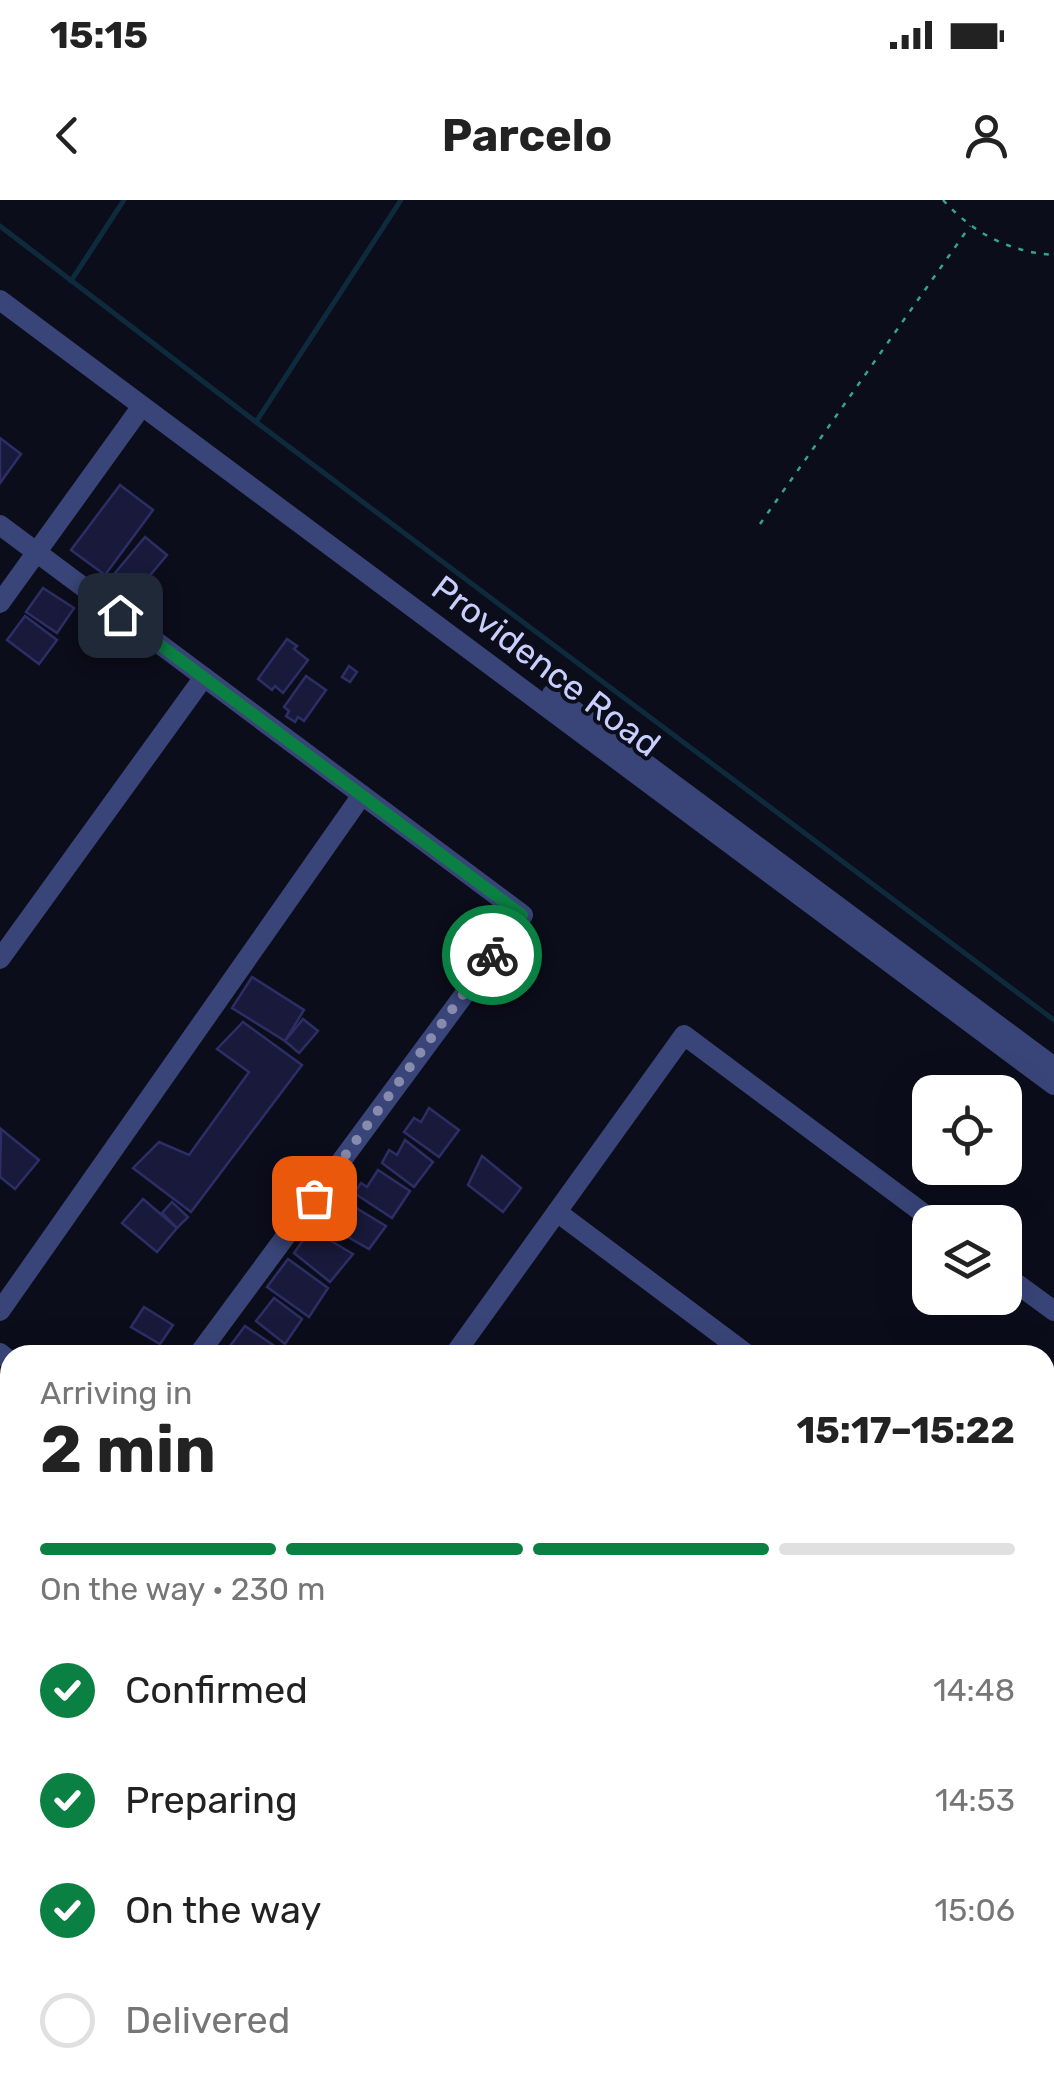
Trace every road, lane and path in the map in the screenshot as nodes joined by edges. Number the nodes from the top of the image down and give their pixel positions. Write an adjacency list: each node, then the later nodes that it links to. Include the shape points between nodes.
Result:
1 (943, 200): 2 (path)
2 (970, 226): 3 (path, via 1003,245); 7 (path)
3 (1054, 255)
4 (0, 284): 14 (street, Providence Road)
5 (0, 300): 6 (street, Providence Road)
6 (142, 406): 9 (street); 15 (street, Providence Road)
7 (760, 524)
8 (0, 525): 9 (street)
9 (37, 552): 10 (street); 11 (street)
10 (0, 603)
11 (204, 678): 12 (street); 13 (street)
12 (362, 795): 19 (street); 21 (street, via 522,915)
13 (0, 959)
14 (1054, 1066)
15 (1054, 1085)
16 (912, 1205): 17 (street, via 684,1035)
17 (557, 1212): 22 (street); 23 (street)
18 (1022, 1287): 20 (street)
19 (0, 1311)
20 (1054, 1311)
21 (205, 1345)
22 (461, 1345)
23 (735, 1345)

